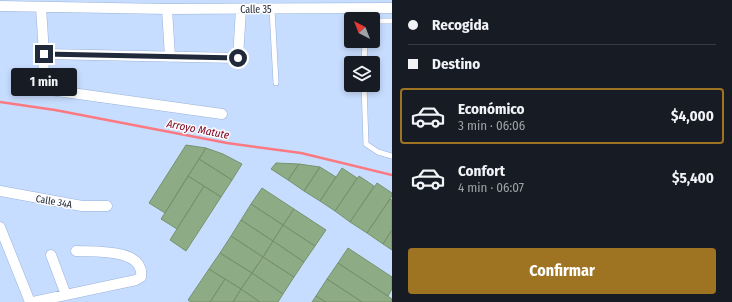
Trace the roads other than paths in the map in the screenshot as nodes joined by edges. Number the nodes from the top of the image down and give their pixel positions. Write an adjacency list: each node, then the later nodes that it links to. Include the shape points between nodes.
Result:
1 (22, 3): 6 (street, Calle 35); 7 (street, Calle 35)
2 (85, 4): 3 (street, Calle 35); 7 (street, Calle 35)
3 (153, 4): 9 (street, Calle 35)
4 (365, 4): 8 (street, Calle 35); 11 (street, Calle 35)
5 (225, 5): 9 (street, Calle 35); 10 (street, Calle 35)
6 (0, 6)
7 (41, 6): 14 (street)
8 (392, 8)
9 (167, 9): 15 (street)
10 (240, 9): 11 (street, Calle 35); 15 (street, via 238,58)
11 (272, 9): 16 (lane)
12 (380, 21): 13 (lane)
13 (392, 21)
14 (44, 54): 15 (street); 18 (street, via 43,90)
15 (170, 57)
16 (276, 83)
17 (364, 92): 19 (lane, via 366,144 378,152)
18 (222, 114)
19 (392, 156)
20 (0, 191): 21 (street, Calle 34A, via 82,206)
21 (108, 206)
22 (0, 227): 26 (street)
23 (76, 251): 25 (street, via 116,253 129,257 138,264 142,271 141,277)
24 (51, 255): 25 (street)
25 (66, 295): 26 (street)
26 (32, 302)

